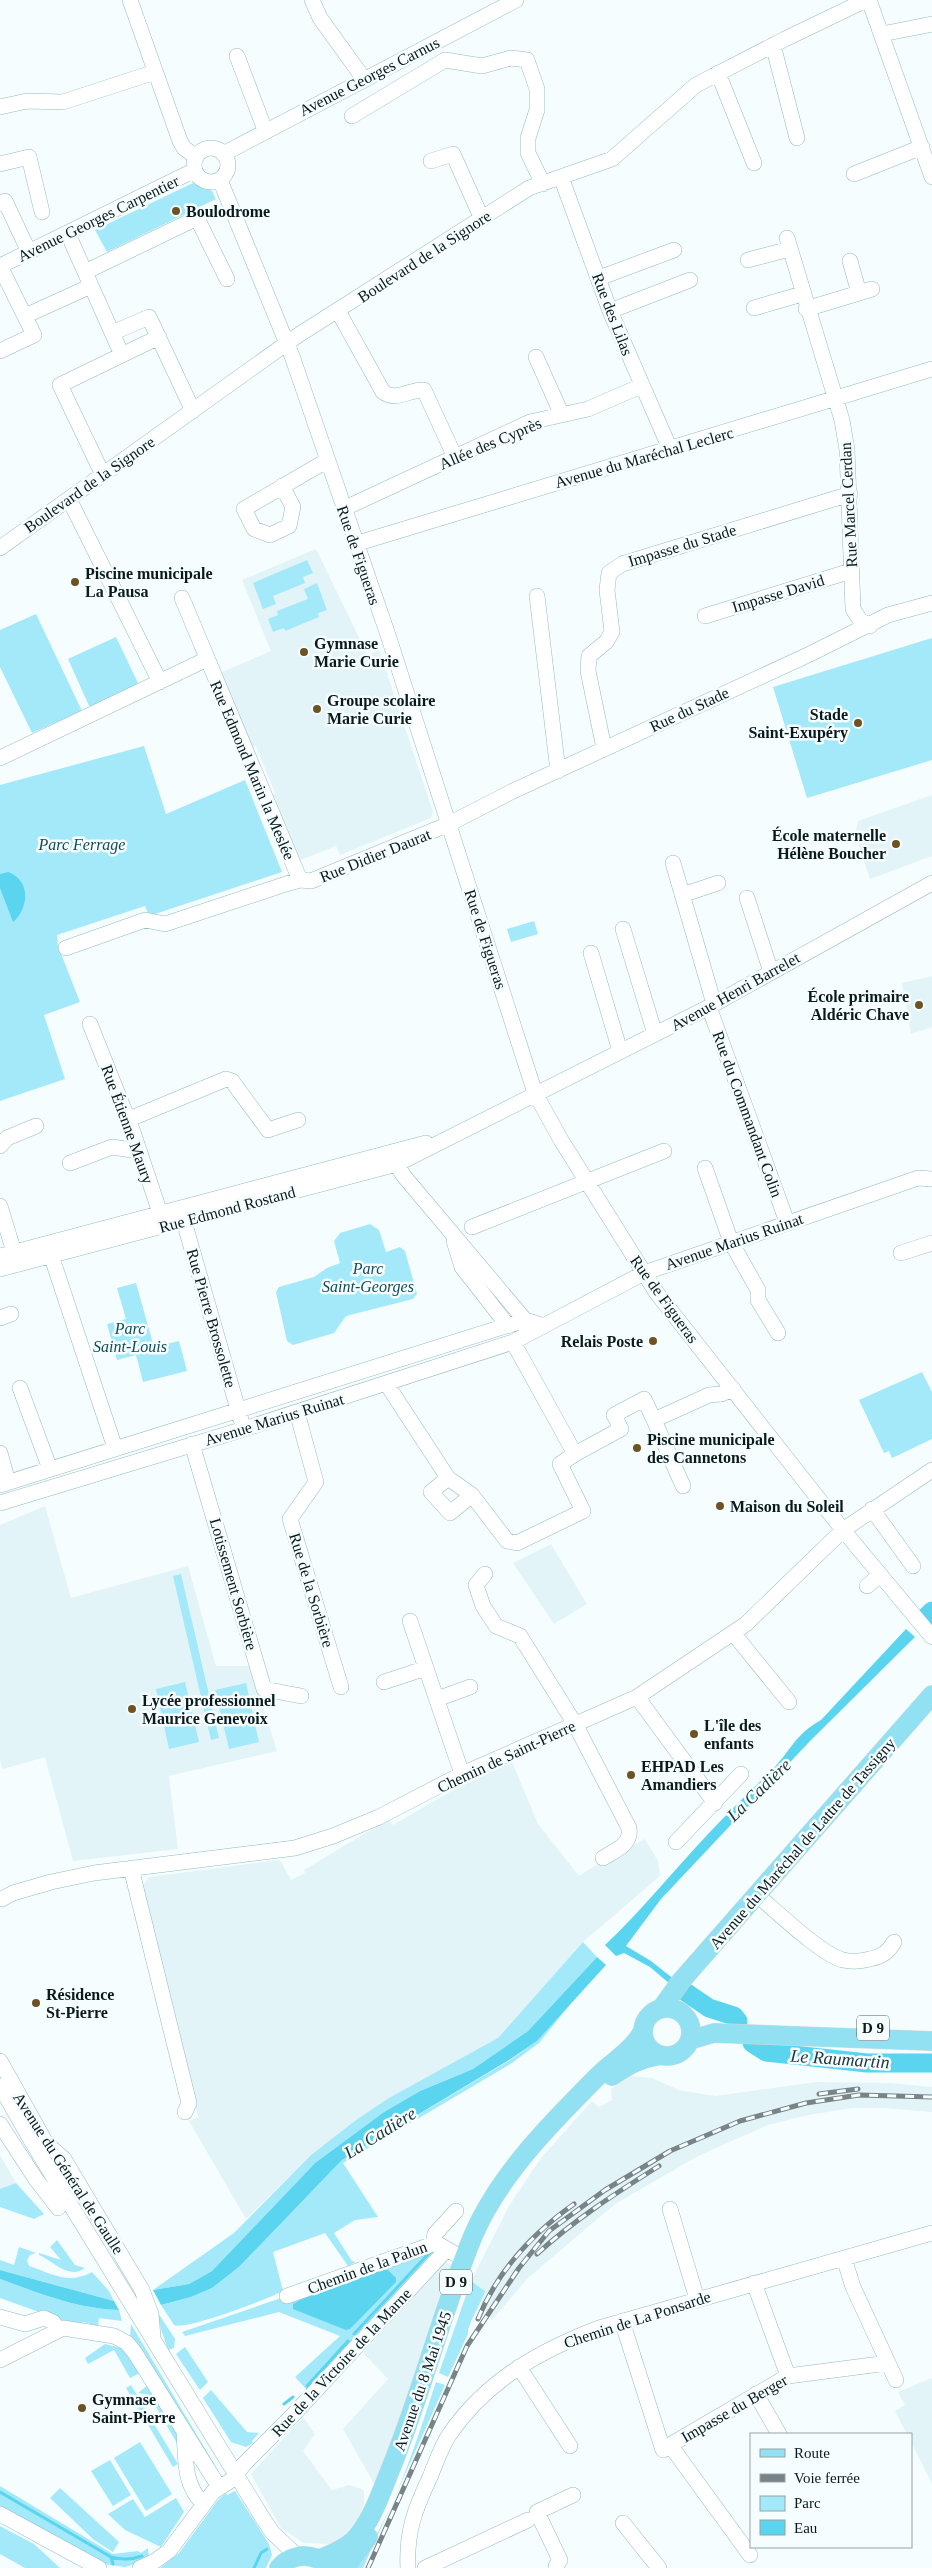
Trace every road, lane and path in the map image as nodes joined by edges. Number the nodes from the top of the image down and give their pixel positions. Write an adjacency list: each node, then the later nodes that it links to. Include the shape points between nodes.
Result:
1 (130, 0): 10 (street)
2 (312, 0): 12 (street, via 320,18)
3 (516, 0): 12 (street, Avenue Georges Carnus)
4 (866, 0): 8 (street, Boulevard de la Signore)
5 (869, 0): 7 (street)
6 (932, 24): 7 (street)
7 (882, 34): 17 (street)
8 (773, 45): 11 (street, Boulevard de la Signore); 16 (street)
9 (237, 56): 15 (street)
10 (155, 72): 13 (street, via 63,102 27,100); 22 (street, via 180,140)
11 (718, 73): 20 (street); 24 (street, Boulevard de la Signore, via 696,85 612,159)
12 (364, 78): 15 (street, Avenue Georges Carnus)
13 (0, 107)
14 (352, 116): 27 (street, via 445,60 482,66 511,58 527,60 537,89 537,110 528,138 528,153)
15 (265, 130): 18 (street, Avenue Georges Carnus)
16 (797, 138)
17 (922, 147): 23 (street); 25 (street)
18 (223, 154): 22 (street, via 219,150 207,149); 26 (street, via 228,166)
19 (430, 161): 30 (street, via 452,154)
20 (754, 163)
21 (0, 164): 29 (street, via 29,156)
22 (196, 164): 26 (street, via 201,179); 31 (street, Avenue Georges Carpentier)
23 (854, 174)
24 (561, 177): 27 (street, Boulevard de la Signore); 37 (street, Rue des Lilas)
25 (932, 177)
26 (220, 180): 49 (street, Rue de Figueras)
27 (543, 184): 30 (street, Boulevard de la Signore, via 529,188)
28 (0, 204): 33 (street, via 5,201)
29 (42, 212)
30 (482, 219): 45 (street, Boulevard de la Signore)
31 (68, 234): 33 (street, Avenue Georges Carpentier); 38 (street)
32 (674, 250): 37 (street)
33 (29, 252): 36 (street, Avenue Georges Carpentier)
34 (748, 260): 41 (street, Rue Marcel Cerdan, via 788,243)
35 (850, 262): 43 (street, via 865,291)
36 (0, 266): 46 (street)
37 (599, 278): 44 (street, Rue des Lilas)
38 (88, 279): 39 (street, via 197,218); 46 (street); 47 (street)
39 (227, 279)
40 (690, 280): 44 (street)
41 (802, 294): 42 (street); 43 (street, Rue Marcel Cerdan)
42 (754, 308)
43 (806, 309): 55 (street, Rue Marcel Cerdan)
44 (610, 310): 54 (street, Rue des Lilas)
45 (338, 311): 49 (street, Boulevard de la Signore); 59 (street, via 383,392 397,397 424,390)
46 (25, 316): 50 (street, via 34,335)
47 (112, 333): 48 (street, via 149,317); 51 (street)
48 (159, 338): 51 (street); 56 (street)
49 (287, 344): 56 (street, Boulevard de la Signore); 60 (street, Rue de Figueras)
50 (0, 351)
51 (122, 355): 61 (street, via 60,385)
52 (536, 357): 57 (street)
53 (932, 369): 55 (street, Avenue du Maréchal Leclerc)
54 (641, 386): 57 (street, Allée des Cyprès, via 588,409); 58 (street, Rue des Lilas)
55 (836, 399): 58 (street, Avenue du Maréchal Leclerc); 63 (street, Rue Marcel Cerdan, via 847,450)
56 (193, 411): 61 (street, Boulevard de la Signore)
57 (562, 415): 59 (street, Allée des Cyprès, via 530,422)
58 (670, 449): 66 (street, Avenue du Maréchal Leclerc)
59 (455, 457): 65 (street, Allée des Cyprès)
60 (326, 462): 62 (street); 65 (street, Rue de Figueras)
61 (103, 475): 64 (street, Boulevard de la Signore)
62 (282, 486)
63 (850, 494): 68 (street, Rue Marcel Cerdan); 76 (street, Impasse du Stade, via 622,564 610,573 607,590 612,632 606,642 589,656 588,671)
64 (68, 499): 67 (street, Boulevard de la Signore); 75 (street)
65 (343, 509): 66 (street, Rue de Figueras)
66 (355, 544): 79 (street, Rue de Figueras)
67 (0, 548)
68 (851, 571): 72 (street, Impasse David); 73 (street, Rue Marcel Cerdan, via 853,609 860,620)
69 (537, 596): 78 (street)
70 (182, 598): 74 (street, Rue Edmond Marin la Meslée)
71 (932, 603): 73 (street, Rue du Stade, via 888,615)
72 (705, 616)
73 (870, 626): 76 (street, Rue du Stade)
74 (207, 659): 75 (street); 81 (street, Rue Edmond Marin la Meslée)
75 (160, 682): 77 (street)
76 (604, 748): 78 (street, Rue du Stade)
77 (0, 758)
78 (558, 770): 79 (street, Rue du Stade)
79 (449, 824): 81 (street, Rue Didier Daurat, via 315,879); 94 (street, Rue de Figueras)
80 (673, 863): 84 (street, Rue du Commandant Colin)
81 (300, 880): 87 (street, Rue Didier Daurat, via 165,924 145,920)
82 (718, 883): 84 (street)
83 (932, 883): 89 (street, Avenue Henri Barrelet)
84 (682, 895): 90 (street, Rue du Commandant Colin)
85 (747, 898): 89 (street)
86 (623, 929): 92 (street)
87 (66, 948)
88 (591, 953): 93 (street)
89 (771, 972): 90 (street, Avenue Henri Barrelet)
90 (711, 1006): 92 (street, Avenue Henri Barrelet); 109 (street, Rue du Commandant Colin)
91 (90, 1024): 95 (street, Rue Étienne Maury)
92 (655, 1034): 93 (street, Avenue Henri Barrelet)
93 (620, 1051): 94 (street, Avenue Henri Barrelet)
94 (536, 1093): 101 (street, Rue Edmond Rostand, via 450,1138); 105 (street, Rue de Figueras)
95 (127, 1120): 96 (street, via 226,1079 232,1081 268,1130); 99 (street, Rue Étienne Maury)
96 (298, 1120)
97 (36, 1126): 98 (street, via 7,1138)
98 (0, 1146)
99 (139, 1151): 102 (street, via 112,1147); 108 (street, Rue Étienne Maury)
100 (664, 1151): 105 (street)
101 (393, 1157): 107 (street, Rue Edmond Rostand); 111 (street, via 403,1175)
102 (70, 1163)
103 (705, 1168): 112 (street)
104 (932, 1179): 109 (street, Avenue Marius Ruinat, via 918,1178)
105 (587, 1182): 110 (street); 118 (street, Rue de Figueras)
106 (0, 1206): 115 (street)
107 (182, 1214): 108 (street, Rue Edmond Rostand); 127 (street, Rue Pierre Brossolette)
108 (162, 1219): 115 (street, Rue Edmond Rostand); 116 (street, Rue Edmond Rostand)
109 (787, 1222): 112 (street, Avenue Marius Ruinat)
110 (472, 1226)
111 (451, 1232): 119 (street); 120 (street, via 462,1267)
112 (731, 1242): 118 (street, Avenue Marius Ruinat); 122 (street, via 758,1290 758,1300)
113 (932, 1243): 114 (street, via 905,1258 929,1254)
114 (932, 1248)
115 (7, 1254)
116 (50, 1255): 117 (street, Rue Edmond Rostand); 132 (street)
117 (0, 1269)
118 (644, 1273): 121 (street, Avenue Marius Ruinat); 126 (street, Rue de Figueras)
119 (524, 1320): 120 (street, Avenue Marius Ruinat); 121 (street)
120 (508, 1326): 127 (street, Avenue Marius Ruinat)
121 (544, 1326): 123 (street, Avenue Marius Ruinat)
122 (778, 1332)
123 (513, 1342): 124 (street, Avenue Marius Ruinat); 134 (street)
124 (386, 1384): 128 (street, Avenue Marius Ruinat); 137 (street)
125 (20, 1388): 135 (street)
126 (733, 1389): 129 (street, via 709,1394); 143 (street, Rue de Figueras)
127 (238, 1410): 130 (street, Rue Pierre Brossolette); 132 (street, Avenue Marius Ruinat)
128 (297, 1412): 130 (street, Avenue Marius Ruinat); 153 (street, Rue de la Sorbière, via 316,1482 290,1519)
129 (654, 1420): 134 (street, via 644,1399 614,1415 621,1430); 139 (street)
130 (244, 1429): 131 (street, Avenue Marius Ruinat)
131 (192, 1444): 141 (street, Avenue Marius Ruinat); 156 (street, Lotissement Sorbière, via 264,1689)
132 (115, 1448): 135 (street, Avenue Marius Ruinat)
133 (0, 1453): 138 (street)
134 (575, 1454): 140 (street, via 560,1464 582,1511 517,1543 506,1541)
135 (50, 1469): 138 (street, Avenue Marius Ruinat)
136 (932, 1470): 142 (street, Chemin de Saint-Pierre)
137 (448, 1478): 140 (street); 140 (street, via 431,1492 450,1514)
138 (4, 1483)
139 (683, 1486)
140 (472, 1495)
141 (0, 1503)
142 (872, 1509): 143 (street, Chemin de Saint-Pierre); 144 (street)
143 (843, 1530): 146 (street, Rue de Figueras); 149 (street, Chemin de Saint-Pierre, via 746,1624)
144 (913, 1566)
145 (485, 1574): 160 (street, via 476,1585 483,1606 496,1626 520,1636)
146 (880, 1575): 147 (street); 150 (street, Rue de Figueras)
147 (867, 1586)
148 (410, 1621): 151 (street)
149 (733, 1632): 157 (street, Chemin de Saint-Pierre); 159 (street)
150 (932, 1637)
151 (426, 1668): 152 (street); 158 (street)
152 (384, 1682)
153 (341, 1687)
154 (470, 1687): 158 (street)
155 (932, 1695): 167 (main road, Avenue du Maréchal de Lattre de Tassigny)
156 (301, 1696)
157 (637, 1697): 160 (street, Chemin de Saint-Pierre); 163 (street)
158 (437, 1700): 161 (street)
159 (789, 1702)
160 (575, 1724): 161 (street, Chemin de Saint-Pierre); 165 (street, via 630,1832 627,1842)
161 (462, 1774): 166 (street, Chemin de Saint-Pierre, via 379,1816 295,1848)
162 (741, 1774): 163 (street)
163 (715, 1803): 164 (street)
164 (676, 1842)
165 (602, 1858)
166 (131, 1868): 168 (street, Chemin de Saint-Pierre, via 84,1875); 180 (street, via 189,2103)
167 (757, 1895): 169 (street, via 827,1952 842,1960 879,1957 890,1950); 170 (main road, Avenue du Maréchal de Lattre de Tassigny, via 676,1986 672,2000)
168 (3, 1898)
169 (894, 1942)
170 (676, 2014): 172 (main road, via 649,2017); 173 (main road, D 9); 175 (main road, via 691,2032)
171 (932, 2029): 174 (main road, D 9, via 879,2027)
172 (644, 2032): 177 (main road, via 648,2046); 188 (main road, Avenue du 8 Mai 1945 / D 9, via 637,2043 603,2070 575,2099 520,2162 482,2216)
173 (769, 2034): 174 (main road, D 9); 175 (main road, D 9, via 714,2033)
174 (814, 2035): 176 (main road, D 9)
175 (690, 2040): 177 (main road, via 678,2054)
176 (932, 2041)
177 (660, 2055): 221 (main road, Avenue du 8 Mai 1945 / D 9, via 629,2064 593,2091 527,2164 493,2215 468,2270 384,2506 374,2528)
178 (0, 2061): 192 (street, Avenue du Général de Gaulle, via 46,2143 64,2159 142,2290)
179 (0, 2086): 192 (street, Avenue du Général de Gaulle, via 125,2291)
180 (185, 2112)
181 (0, 2124): 182 (street)
182 (58, 2208)
183 (670, 2209): 191 (street)
184 (456, 2211): 186 (street, Rue de la Victoire de la Marne, via 435,2234)
185 (932, 2233): 187 (street, Chemin de La Ponsarde)
186 (439, 2247): 188 (street); 190 (street, Chemin de la Palun); 206 (street, Rue de la Victoire de la Marne)
187 (844, 2258): 189 (street, Chemin de La Ponsarde); 197 (street, via 852,2287)
188 (464, 2259): 216 (main road, Avenue du 8 Mai 1945 / D 9, via 380,2494 354,2540)
189 (754, 2283): 191 (street, Chemin de La Ponsarde); 199 (street)
190 (287, 2296)
191 (697, 2300): 194 (street, Chemin de La Ponsarde)
192 (145, 2314): 206 (street, Avenue du Général de Gaulle, via 153,2340)
193 (0, 2317): 195 (street, via 25,2324 44,2318)
194 (622, 2322): 198 (street, Chemin de La Ponsarde, via 561,2342); 204 (street, via 663,2450)
195 (58, 2329): 196 (street); 202 (street, via 114,2336 127,2343)
196 (0, 2360)
197 (888, 2363): 199 (street, Impasse du Berger); 200 (street)
198 (519, 2367): 205 (street); 222 (street, Chemin de La Ponsarde, via 474,2402 448,2437 411,2521 406,2544)
199 (788, 2376): 201 (street, Impasse du Berger)
200 (896, 2380)
201 (756, 2394): 203 (street); 204 (street, Impasse du Berger)
202 (184, 2428): 207 (street); 209 (street, via 188,2484)
203 (778, 2433)
204 (670, 2445): 214 (street)
205 (570, 2446)
206 (237, 2474): 207 (street, Rue de la Victoire de la Marne); 213 (street, Avenue du Général de Gaulle)
207 (219, 2487): 209 (street, Rue de la Victoire de la Marne)
208 (574, 2495): 218 (street, via 537,2512 560,2560)
209 (203, 2503): 220 (street, Rue de la Victoire de la Marne, via 169,2551)
210 (0, 2514): 219 (street)
211 (528, 2520): 223 (street)
212 (623, 2523): 224 (street)
213 (272, 2532): 215 (street); 217 (street, via 278,2549)
214 (750, 2555)
215 (297, 2556): 216 (main road, via 305,2555); 217 (main road)
216 (325, 2563)
217 (279, 2567)
218 (555, 2567)
219 (99, 2568)
220 (140, 2568)
221 (345, 2568)
222 (408, 2568)
223 (425, 2568)
224 (659, 2568)

